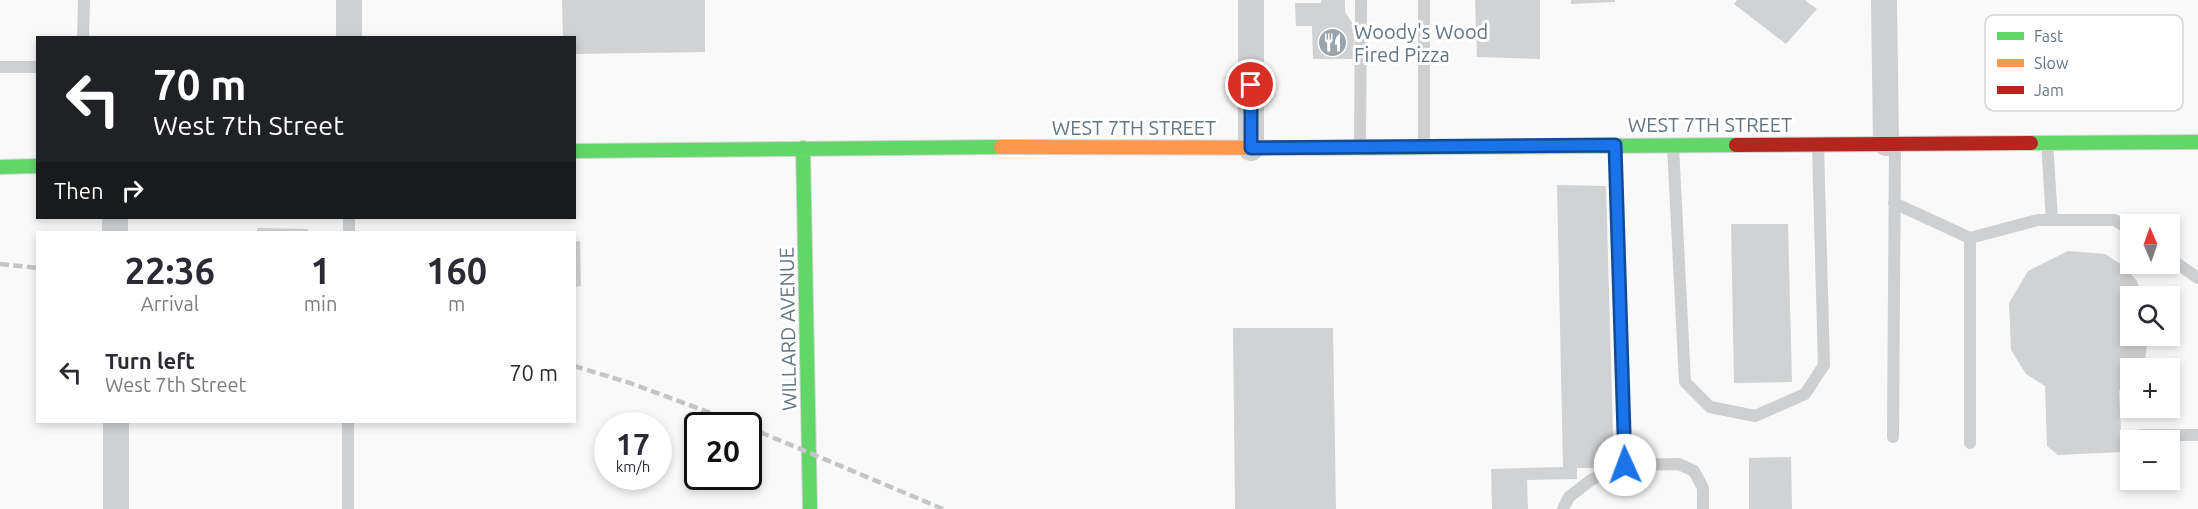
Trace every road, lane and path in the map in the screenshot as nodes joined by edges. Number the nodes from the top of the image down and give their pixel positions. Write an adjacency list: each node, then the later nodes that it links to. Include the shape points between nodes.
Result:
1 (84, 0): 7 (lane)
2 (349, 0): 8 (street)
3 (1251, 0): 20 (street)
4 (1361, 0): 17 (lane)
5 (1424, 0): 18 (lane)
6 (1884, 0): 13 (street)
7 (83, 36)
8 (349, 36)
9 (0, 67): 10 (lane)
10 (36, 67)
11 (2047, 142): 12 (main road, WEST 7TH STREET); 13 (main road, WEST 7TH STREET); 25 (lane)
12 (2198, 142)
13 (1891, 143): 15 (main road, WEST 7TH STREET); 24 (lane)
14 (1673, 144): 15 (main road, WEST 7TH STREET); 15 (lane, via 1685,382 1710,407 1755,416 1805,393 1824,365); 16 (main road, WEST 7TH STREET)
15 (1818, 144)
16 (1615, 145): 18 (main road, WEST 7TH STREET); 36 (lane)
17 (1360, 146): 18 (main road, WEST 7TH STREET); 20 (main road, WEST 7TH STREET)
18 (1424, 146)
19 (803, 148): 20 (main road, WEST 7TH STREET); 21 (main road, WEST 7TH STREET); 39 (main road, WILLARD AVENUE)
20 (1251, 148)
21 (576, 151)
22 (36, 166): 23 (main road)
23 (0, 167)
24 (1894, 203): 27 (lane); 34 (lane)
25 (2052, 220): 26 (lane, via 2115,220); 27 (lane, via 2038,220)
26 (2120, 223)
27 (1970, 238): 35 (lane)
28 (2180, 266): 29 (lane)
29 (2198, 279)
30 (116, 423): 37 (street)
31 (348, 423): 38 (lane)
32 (2180, 435): 33 (lane)
33 (2198, 435)
34 (1893, 437)
35 (1970, 443)
36 (1625, 465): 40 (lane, via 1591,480 1569,497); 41 (lane, via 1679,464 1694,471 1703,488)
37 (116, 509)
38 (348, 509)
39 (810, 509)
40 (1563, 509)
41 (1703, 509)

